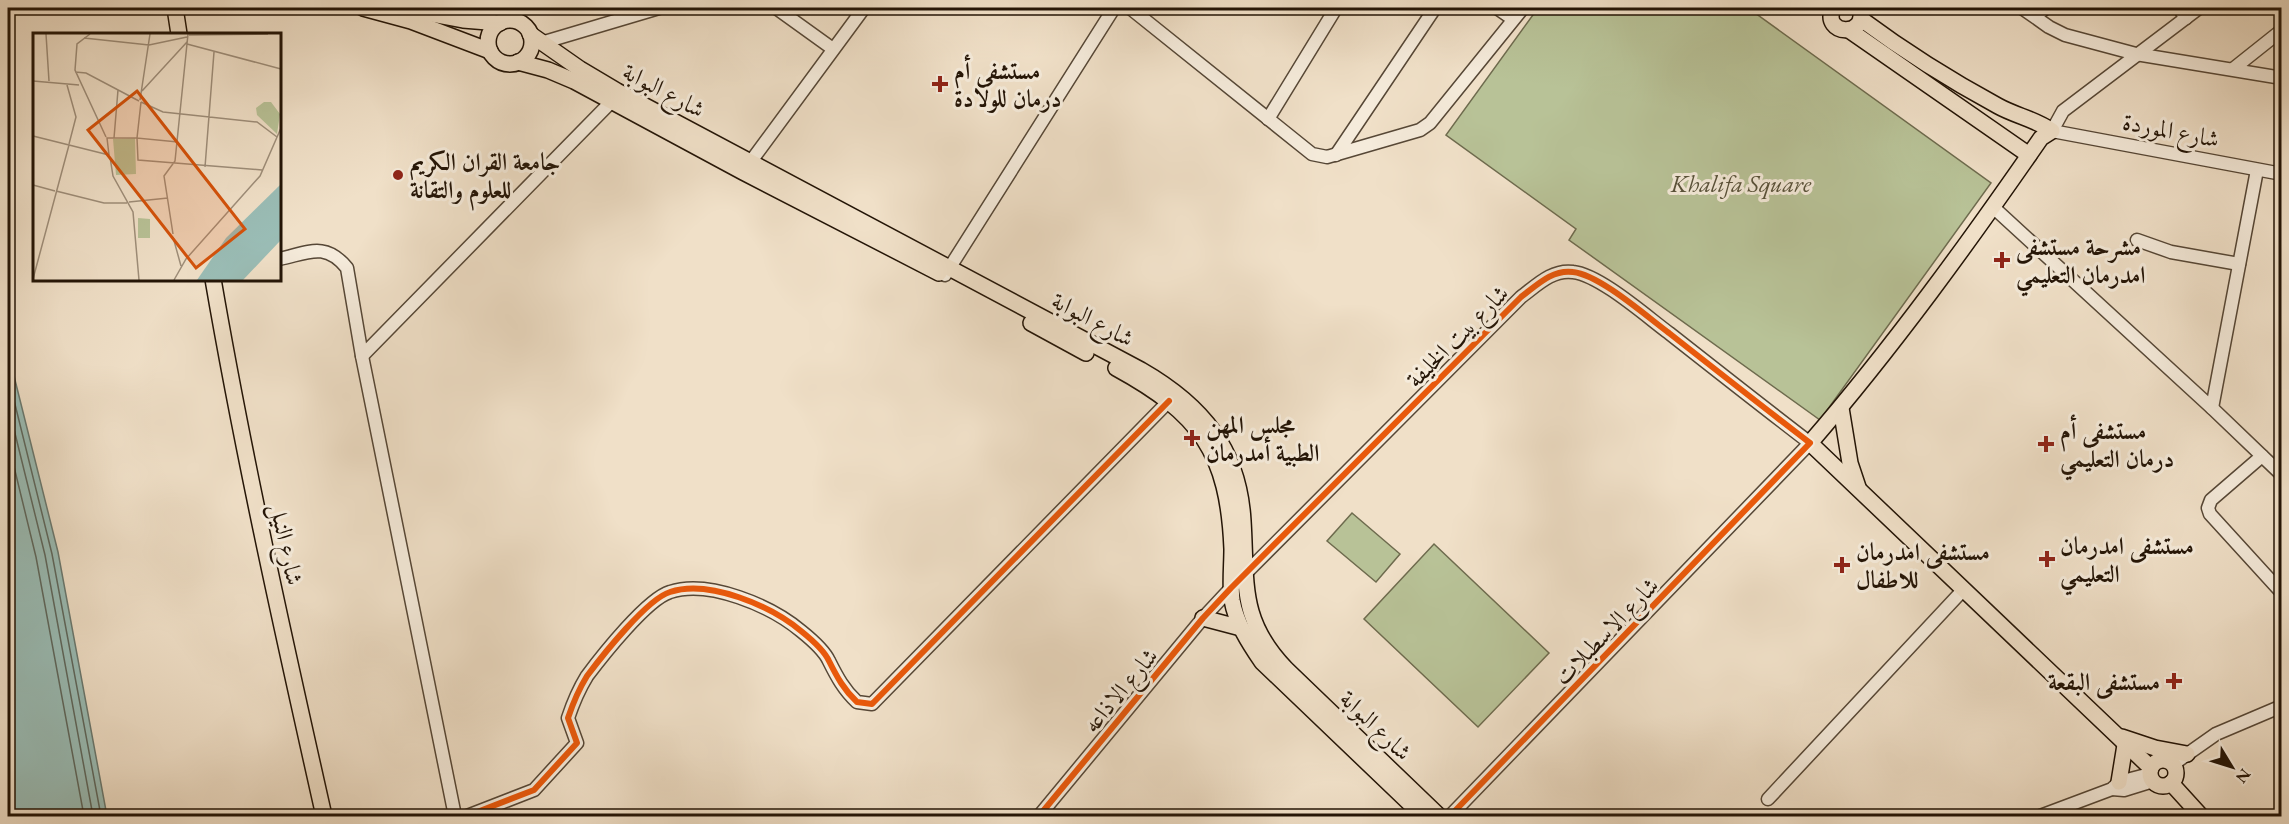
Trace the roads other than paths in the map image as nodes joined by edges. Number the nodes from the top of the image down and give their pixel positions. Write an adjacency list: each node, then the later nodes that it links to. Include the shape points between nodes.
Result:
1 (175, 8): 27 (main road)
2 (363, 8): 30 (main road, via 411,21)
3 (399, 8): 23 (main road)
4 (473, 8): 23 (street)
5 (659, 8): 28 (street)
6 (776, 8): 29 (street)
7 (864, 8): 29 (street)
8 (1114, 8): 47 (street)
9 (1130, 8): 36 (street)
10 (1336, 8): 36 (street)
11 (1436, 8): 38 (street)
12 (1497, 8): 22 (street)
13 (1523, 8): 22 (street)
14 (1815, 8): 18 (main road)
15 (2022, 8): 21 (street)
16 (2046, 8): 21 (street)
17 (2199, 8): 20 (street)
18 (1831, 12): 25 (main road, via 1832,22 1839,29)
19 (1863, 12): 25 (main road); 37 (main road, via 1891,41 1948,78)
20 (2182, 13): 31 (street)
21 (2035, 16): 31 (street, via 2058,33)
22 (1514, 19): 38 (street, via 1430,123 1420,130)
23 (463, 20): 24 (main road)
24 (500, 23): 28 (main road, via 521,23); 30 (main road, via 488,38)
25 (1849, 30): 39 (main road)
26 (2282, 30): 33 (street)
27 (179, 33)
28 (536, 38): 32 (main road, via 531,41 528,54); 40 (main road, شارع البوابة)
29 (833, 49): 40 (street)
30 (490, 51): 32 (main road, via 499,61)
31 (2136, 54): 33 (street); 37 (street, via 2063,111)
32 (518, 62): 35 (main road, شارع البوابة, via 548,70)
33 (2233, 69): 34 (street)
34 (2282, 78)
35 (612, 101): 40 (main road, شارع البوابة); 49 (street)
36 (1268, 119): 38 (street, via 1312,154 1327,158)
37 (2052, 131): 39 (main road, via 2041,138); 41 (street, شارع الموردة)
38 (1336, 155)
39 (2029, 156): 43 (main road)
40 (747, 167): 47 (main road, شارع البوابة)
41 (2257, 170): 42 (street, شارع الموردة); 46 (street)
42 (2282, 174)
43 (1993, 207): 51 (main road); 52 (street)
44 (2137, 240): 46 (street, via 2171,252)
45 (280, 259): 49 (street, via 324,250 339,258 346,268)
46 (2240, 264): 52 (street)
47 (947, 271): 50 (main road, شارع البوابة); 57 (main road, شارع البوابة, via 1162,382 1199,412 1220,440 1234,472 1243,519)
48 (213, 280): 71 (main road, شارع النيل, via 268,564)
49 (362, 356): 72 (street)
50 (1169, 401): 58 (main road, شارع البوابة, via 1198,431 1222,474 1230,522); 73 (street, via 872,704 856,702 839,683 821,650 800,630 771,612 723,593 692,589 668,592 653,601 587,677 568,717 577,743 534,790)
51 (1841, 408): 53 (main road); 56 (main road)
52 (2212, 408): 54 (street)
53 (1810, 443): 56 (main road); 57 (street, شارع بيت الخليفة, via 1629,302 1593,279 1565,271 1553,274 1521,297); 77 (street, شارع الاسطبلات)
54 (2262, 456): 55 (street); 60 (street, via 2211,500 2208,507 2210,514)
55 (2282, 475)
56 (1858, 489): 59 (main road)
57 (1245, 575): 58 (street, شارع بيت الخليفة); 76 (main road, شارع البوابة, via 1252,620 1270,652)
58 (1232, 588): 61 (street, شارع الاذاعه); 62 (main road, شارع البوابة)
59 (1964, 589): 64 (main road); 70 (street)
60 (2282, 593)
61 (1203, 618): 62 (main road); 74 (street, شارع الاذاعه)
62 (1241, 628): 75 (main road, شارع البوابة, via 1277,678)
63 (2282, 706): 65 (street, via 2216,734)
64 (2119, 739): 65 (main road); 67 (main road); 69 (main road)
65 (2187, 753): 66 (street)
66 (2172, 765): 67 (main road, via 2161,760); 68 (main road, via 2175,777)
67 (2151, 774): 68 (main road, via 2158,785); 69 (street)
68 (2171, 783): 79 (main road)
69 (2116, 785): 78 (street)
70 (1768, 799)
71 (324, 816)
72 (454, 816)
73 (467, 816)
74 (1039, 816)
75 (1423, 816)
76 (1439, 816)
77 (1450, 816)
78 (2040, 816)
79 (2201, 816)

